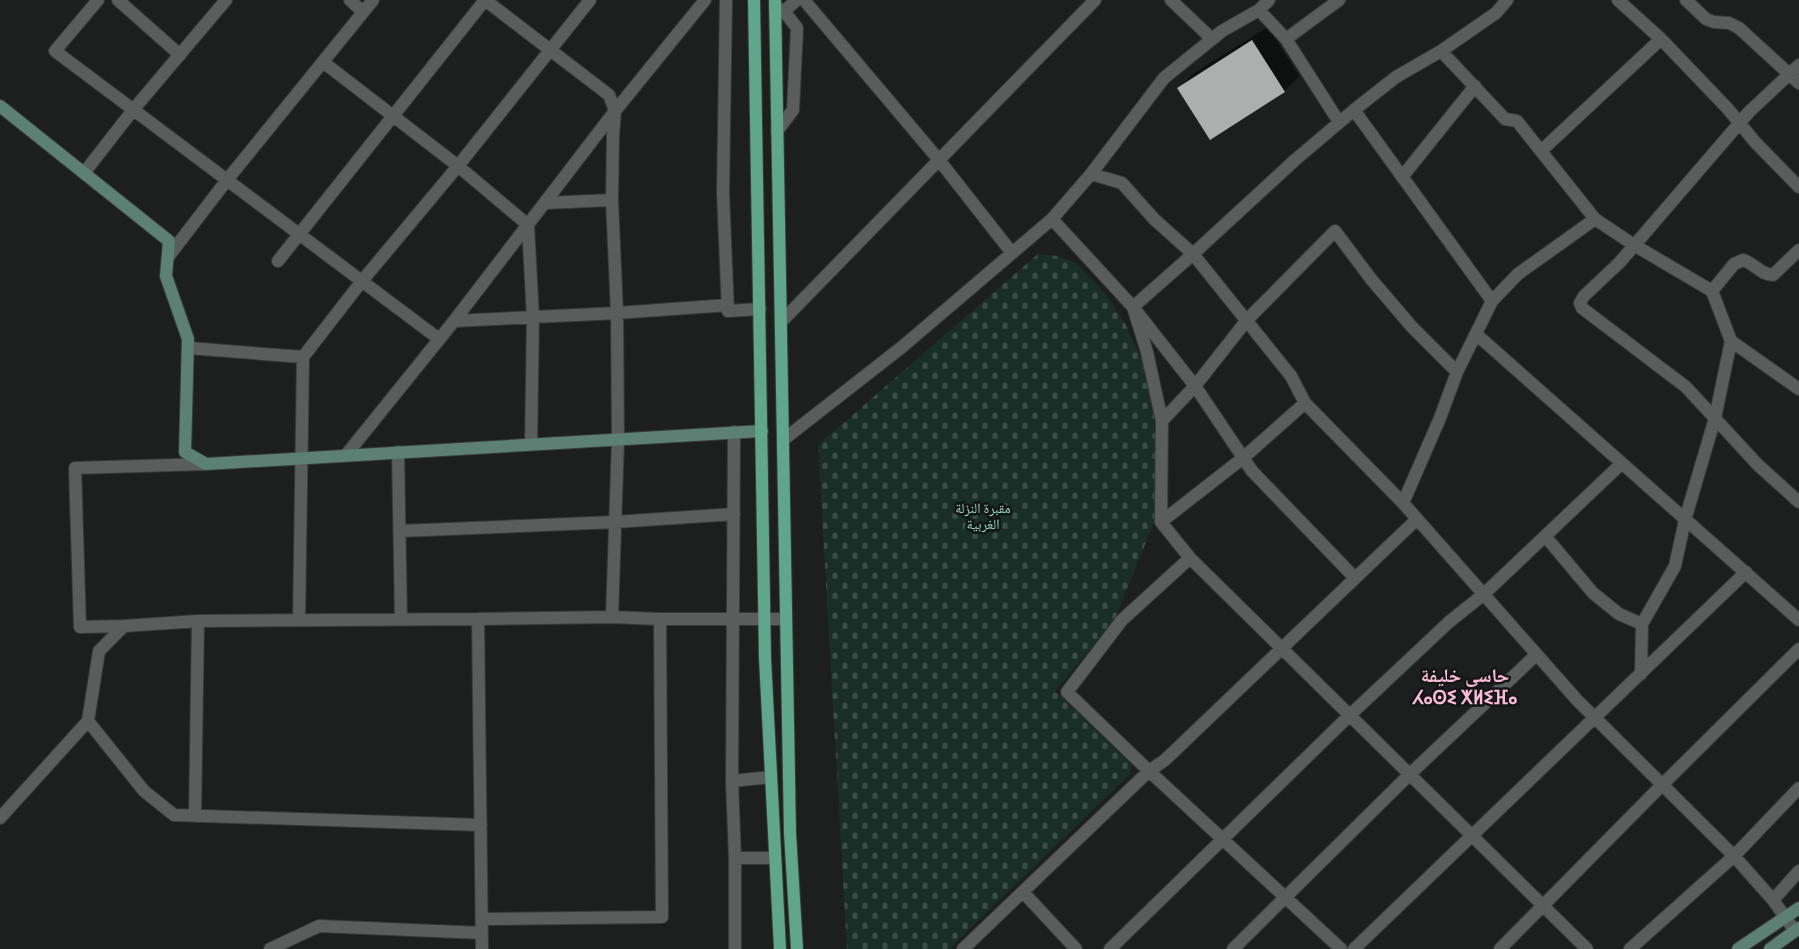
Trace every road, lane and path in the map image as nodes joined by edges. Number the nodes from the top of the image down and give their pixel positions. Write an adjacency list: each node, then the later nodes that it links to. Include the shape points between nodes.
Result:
1 (98, 0): 35 (street, via 55,52)
2 (118, 0): 28 (street)
3 (226, 0): 28 (street)
4 (350, 0): 22 (street)
5 (373, 0): 22 (street)
6 (485, 0): 26 (street); 38 (street)
7 (590, 0): 26 (street)
8 (705, 0): 37 (street)
9 (726, 0): 65 (street, via 723,193)
10 (754, 0): 67 (main road)
11 (797, 0): 20 (street)
12 (804, 0): 43 (street)
13 (1095, 0): 43 (street)
14 (1170, 0): 24 (street)
15 (1269, 0): 21 (street)
16 (1338, 0): 25 (street)
17 (1507, 0): 27 (street, via 1496,14)
18 (1686, 0): 31 (street, via 1706,19 1739,28)
19 (1623, 2): 23 (street)
20 (778, 6): 41 (main road); 41 (street, via 797,28 793,110)
21 (1259, 10): 24 (street); 25 (street)
22 (363, 12): 29 (street)
23 (1661, 38): 40 (street); 42 (street)
24 (1212, 39): 46 (street, via 1164,78)
25 (1286, 40): 39 (street)
26 (550, 50): 37 (street, via 609,95); 44 (street)
27 (1441, 51): 33 (street); 36 (street, via 1396,77)
28 (180, 55): 35 (street)
29 (323, 62): 38 (street); 48 (street)
30 (1799, 65): 31 (street)
31 (1789, 73): 32 (street); 40 (street)
32 (1799, 83)
33 (1475, 86): 42 (street, via 1505,118 1517,121); 47 (street)
34 (0, 106): 45 (street)
35 (133, 110): 45 (street); 48 (street)
36 (1354, 110): 39 (street); 47 (street)
37 (616, 111): 50 (street); 51 (street)
38 (394, 116): 44 (street); 55 (street)
39 (1339, 122): 59 (street)
40 (1739, 124): 49 (street); 56 (street)
41 (777, 131): 72 (main road)
42 (1542, 151): 53 (street)
43 (939, 160): 58 (street); 72 (street)
44 (458, 166): 54 (street); 62 (street)
45 (84, 173): 60 (street, via 169,241)
46 (1091, 174): 52 (street); 59 (street, via 1122,183 1154,219)
47 (1402, 177): 64 (street)
48 (227, 180): 55 (street); 60 (street)
49 (1799, 187)
50 (612, 200): 51 (street); 68 (street)
51 (545, 203): 54 (street)
52 (1052, 219): 58 (street); 66 (street)
53 (1594, 219): 56 (street); 64 (street, via 1518,274)
54 (528, 225): 69 (street); 71 (street)
55 (298, 233): 61 (street); 62 (street)
56 (1634, 245): 63 (street); 82 (street, via 1584,296 1580,303 1582,308 1686,387)
57 (1799, 250): 63 (street, via 1773,274 1766,275 1743,260 1734,264)
58 (1012, 253): 87 (street)
59 (1193, 254): 66 (street); 70 (street)
60 (168, 257): 76 (street, via 166,276 188,339)
61 (278, 261)
62 (362, 282): 74 (street); 77 (street)
63 (1712, 291): 75 (street)
64 (1492, 301): 73 (street)
65 (728, 305): 67 (street, via 728,310); 68 (street)
66 (1133, 307): 79 (street); 83 (street)
67 (760, 309): 84 (main road)
68 (616, 313): 69 (street); 86 (street)
69 (533, 318): 71 (street); 88 (street)
70 (1247, 320): 78 (street, via 1335,231 1382,293); 79 (street); 81 (street, via 1291,376)
71 (454, 321): 74 (street)
72 (781, 322): 87 (main road)
73 (1476, 334): 78 (street); 94 (street)
74 (439, 339): 90 (street)
75 (1731, 341): 80 (street); 82 (street)
76 (188, 348): 77 (street); 93 (street, via 185,452)
77 (303, 357): 91 (street)
78 (1457, 372): 96 (street)
79 (1195, 386): 83 (street); 92 (street)
80 (1799, 389)
81 (1305, 403): 92 (street); 96 (street)
82 (1715, 418): 95 (street, via 1758,465); 99 (street)
83 (1162, 421): 101 (street)
84 (762, 431): 85 (street); 115 (main road)
85 (734, 432): 86 (street); 97 (street)
86 (618, 439): 88 (street); 100 (street)
87 (783, 440): 112 (main road)
88 (531, 444): 89 (street)
89 (398, 452): 90 (street); 102 (street)
90 (346, 455): 91 (street)
91 (301, 457): 93 (street); 113 (street)
92 (1243, 458): 101 (street); 106 (street)
93 (206, 464): 119 (street, via 75,468 80,627)
94 (1621, 464): 99 (street); 103 (street)
95 (1799, 502)
96 (1403, 503): 98 (street)
97 (734, 514): 100 (street); 114 (street)
98 (1416, 520): 106 (street); 107 (street)
99 (1685, 520): 105 (street); 118 (street, via 1674,566)
100 (615, 522): 102 (street); 108 (street)
101 (1161, 522): 104 (street)
102 (400, 532): 109 (street)
103 (1545, 536): 107 (street); 118 (street, via 1593,593 1619,614)
104 (1190, 558): 120 (street); 127 (street, via 1122,620 1067,692)
105 (1746, 572): 116 (street); 123 (street)
106 (1355, 578): 120 (street)
107 (1484, 594): 122 (street); 124 (street, via 1449,622)
108 (612, 616): 110 (street); 111 (street)
109 (401, 619): 110 (street); 113 (street)
110 (478, 619): 135 (street)
111 (660, 619): 114 (street); 148 (street, via 662,917)
112 (786, 619): 115 (street); 155 (main road, via 790,833)
113 (299, 620): 117 (street)
114 (733, 620): 115 (street); 130 (street)
115 (764, 620): 129 (main road)
116 (1799, 620)
117 (198, 621): 119 (street); 133 (street)
118 (1642, 624): 123 (street)
119 (124, 626): 126 (street, via 99,651)
120 (1282, 648): 124 (street); 127 (street, via 1165,760)
121 (1799, 649): 131 (street)
122 (1536, 655): 125 (street); 128 (street)
123 (1641, 674): 125 (street)
124 (1350, 715): 128 (street); 137 (street)
125 (1594, 718): 131 (street); 136 (street)
126 (88, 721): 133 (street, via 144,791 174,815); 134 (street)
127 (1149, 771): 137 (street); 142 (street)
128 (1410, 774): 136 (street); 143 (street)
129 (771, 777): 130 (street); 140 (main road)
130 (732, 780): 139 (street)
131 (1662, 785): 138 (street); 145 (street)
132 (1799, 788): 138 (street)
133 (195, 816): 135 (street)
134 (0, 818)
135 (481, 825): 148 (street)
136 (1472, 835): 145 (street); 161 (street)
137 (1221, 839): 143 (street); 158 (street)
138 (1734, 856): 144 (street); 164 (street)
139 (735, 858): 140 (street); 153 (street)
140 (775, 858): 154 (main road)
141 (1799, 871): 144 (street)
142 (1023, 892): 156 (street); 157 (street)
143 (1285, 896): 159 (street); 160 (street)
144 (1773, 900): 147 (street)
145 (1543, 906): 162 (street); 163 (street)
146 (1799, 908): 147 (street)
147 (1784, 917): 149 (street); 165 (street)
148 (482, 919): 150 (street)
149 (1797, 930): 166 (street)
150 (482, 933): 151 (street, via 319,926); 152 (street)
151 (270, 949)
152 (482, 949)
153 (735, 949)
154 (780, 949)
155 (797, 949)
156 (963, 949)
157 (1076, 949)
158 (1110, 949)
159 (1233, 949)
160 (1342, 949)
161 (1354, 949)
162 (1500, 949)
163 (1587, 949)
164 (1630, 949)
165 (1738, 949)
166 (1770, 949)

